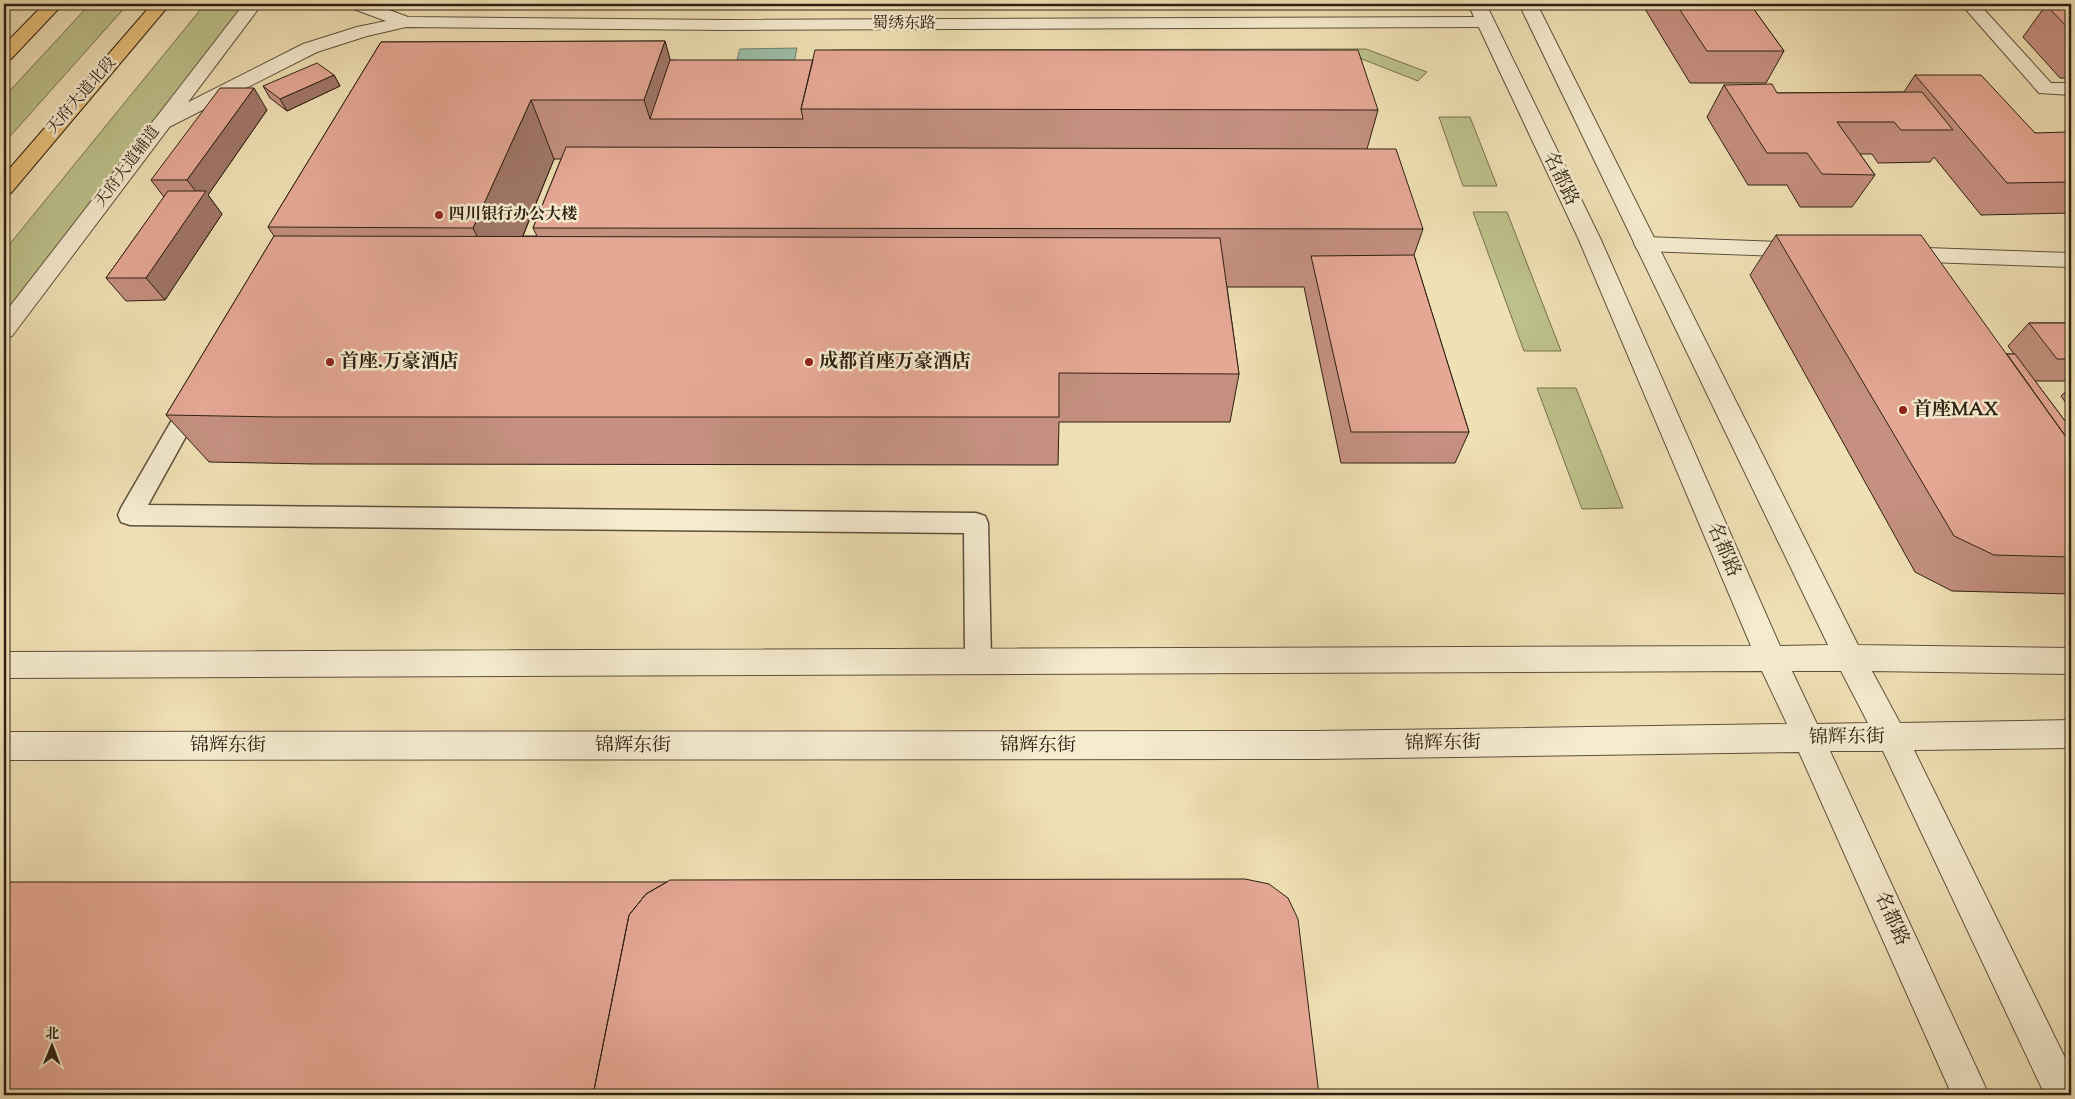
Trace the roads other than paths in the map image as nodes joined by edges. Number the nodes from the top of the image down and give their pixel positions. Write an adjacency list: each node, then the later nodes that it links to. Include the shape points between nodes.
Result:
1 (54, 4): 9 (main road)
2 (161, 4): 12 (main road, 天府大道北段)
3 (253, 4): 11 (street, 天府大道辅道)
4 (357, 4): 8 (street, 蜀绣东路)
5 (1528, 4): 13 (street)
6 (1970, 4): 10 (street, via 2046,89)
7 (1481, 13): 8 (street, 蜀绣东路, via 746,24); 20 (street, 名都路, via 1590,240)
8 (406, 22): 11 (street, via 363,31 310,48)
9 (4, 56)
10 (2071, 89)
11 (162, 123): 17 (street, 天府大道辅道)
12 (4, 188)
13 (1645, 244): 14 (street); 19 (street)
14 (1823, 251)
15 (1873, 253): 16 (street)
16 (2071, 260)
17 (4, 330)
18 (204, 385): 21 (lane, via 130,514 976,523)
19 (1850, 658): 20 (street); 22 (street); 25 (street)
20 (1771, 659): 21 (street); 26 (street, 名都路)
21 (978, 660): 23 (street)
22 (2071, 661)
23 (4, 665)
24 (2071, 734): 25 (street, 锦辉东街)
25 (1892, 737): 26 (street, 锦辉东街); 29 (street)
26 (1809, 738): 27 (street, 锦辉东街, via 1316,745); 28 (street, 名都路)
27 (4, 746)
28 (1971, 1095)
29 (2064, 1095)

